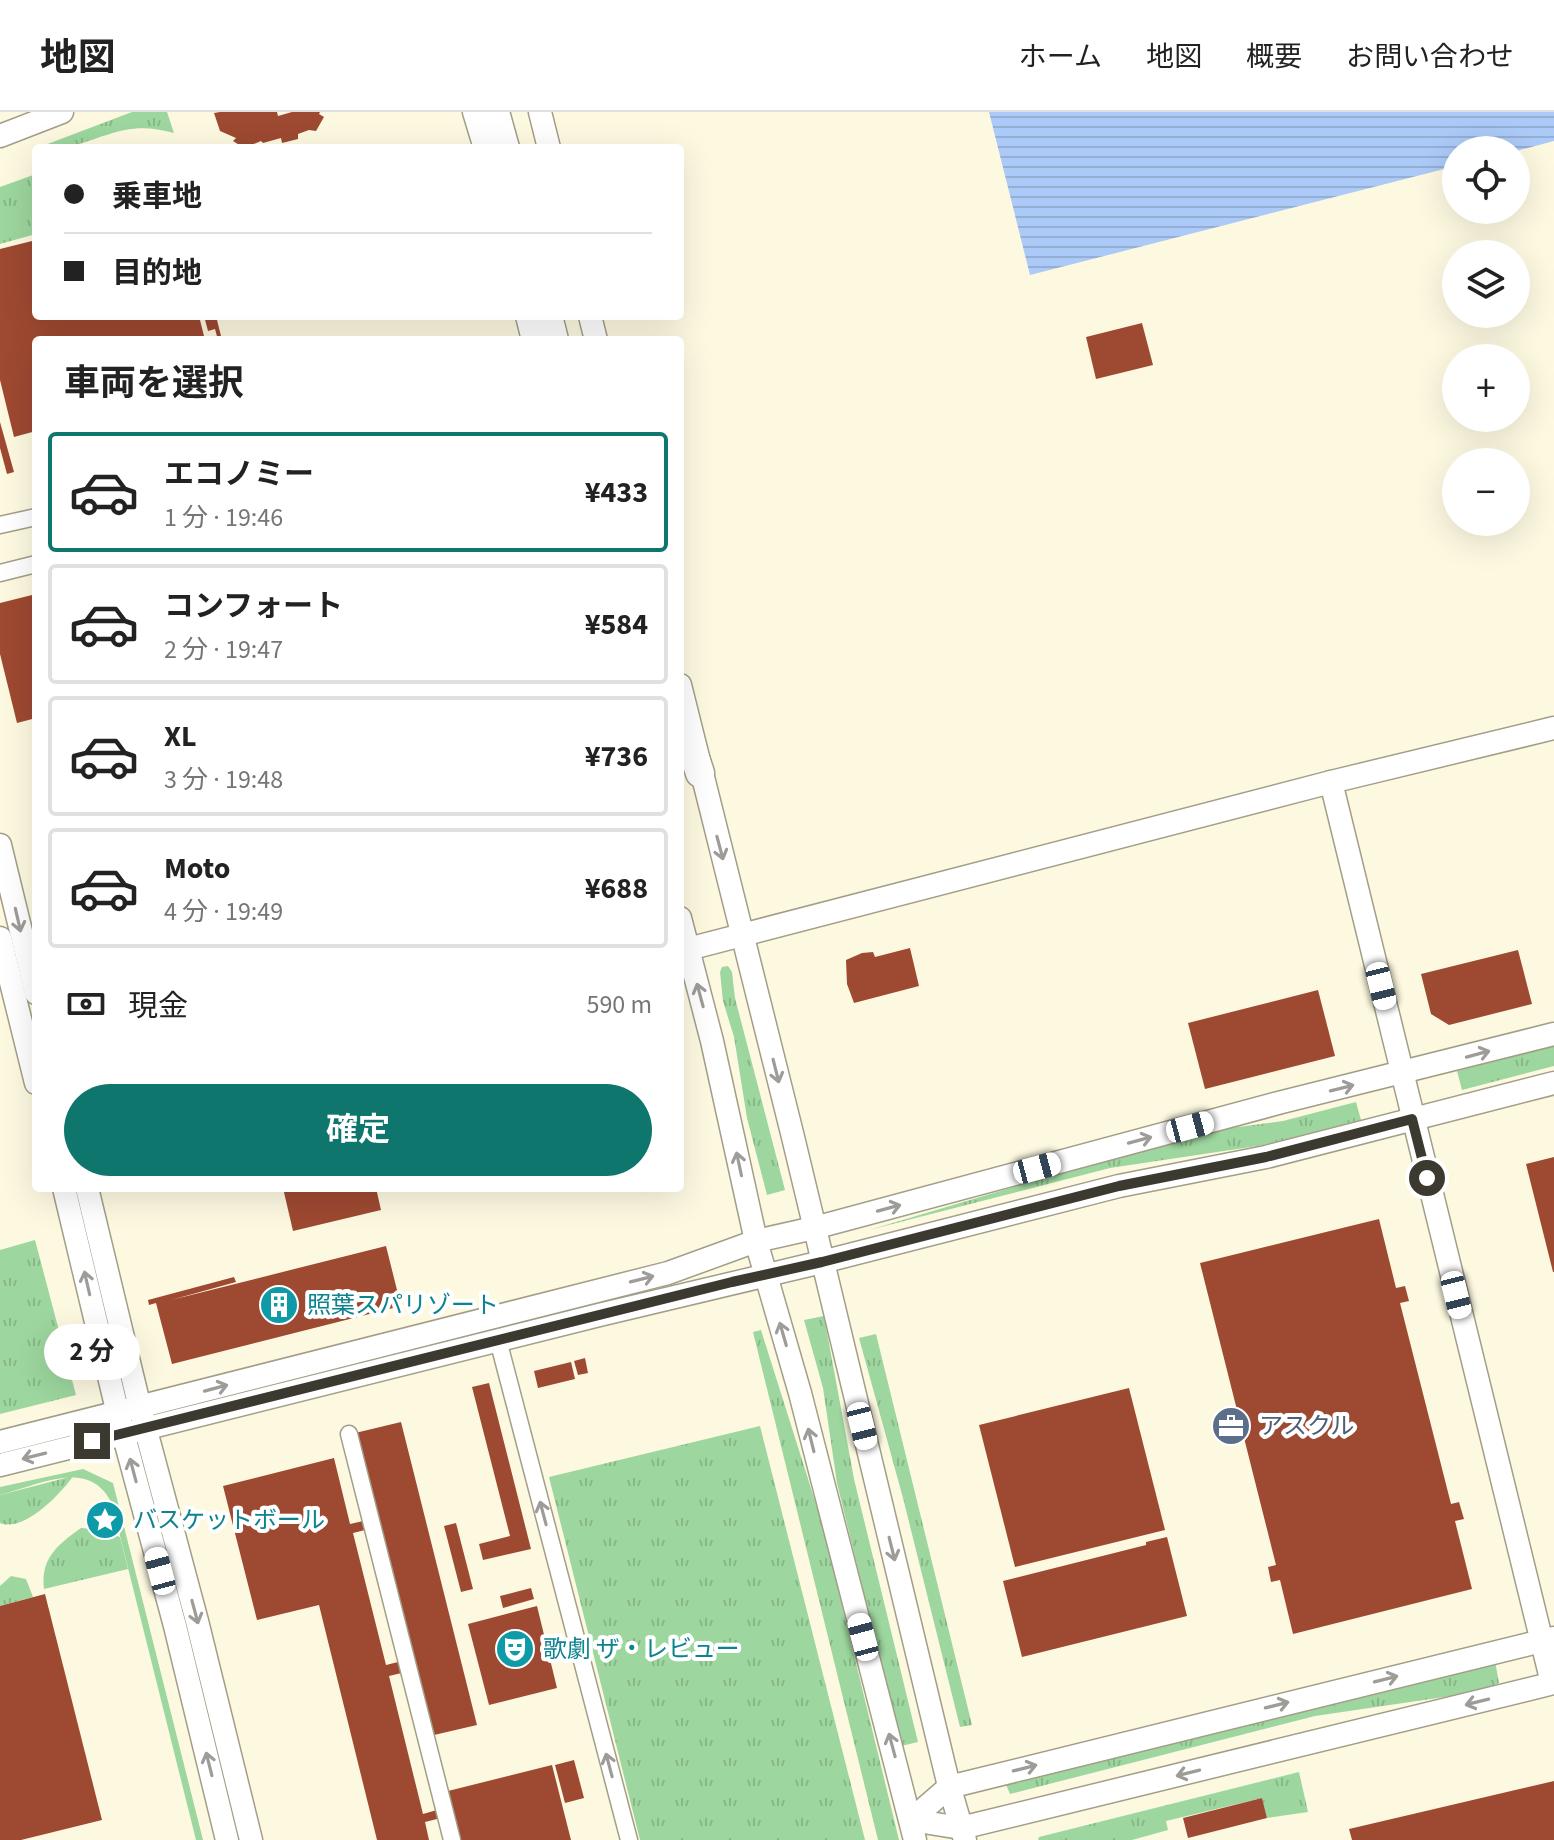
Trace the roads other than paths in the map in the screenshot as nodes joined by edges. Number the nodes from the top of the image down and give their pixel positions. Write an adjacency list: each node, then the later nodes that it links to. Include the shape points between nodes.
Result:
1 (62, 112): 6 (street)
2 (474, 112): 7 (street)
3 (495, 112): 8 (highway)
4 (515, 112): 9 (highway)
5 (540, 112): 10 (street)
6 (0, 136)
7 (484, 144)
8 (504, 144)
9 (523, 144)
10 (548, 144)
11 (546, 325): 12 (highway)
12 (566, 336)
13 (32, 518): 14 (street)
14 (0, 525)
15 (32, 565): 16 (street)
16 (0, 573)
17 (684, 703): 20 (street)
18 (684, 725): 20 (highway)
19 (1554, 728): 21 (street)
20 (700, 773): 23 (street, one-way to 23)
21 (1331, 782): 23 (street); 30 (street)
22 (0, 845): 27 (street, one-way to 27)
23 (742, 933): 26 (street); 35 (street, one-way to 35)
24 (684, 934): 26 (street)
25 (0, 938): 27 (street)
26 (688, 949): 36 (street, one-way to 26)
27 (23, 982): 29 (street)
28 (1554, 1034): 30 (street, one-way to 28)
29 (32, 1052)
30 (1402, 1073): 32 (street); 35 (street, one-way to 30)
31 (1554, 1083): 32 (street)
32 (1412, 1119): 37 (street); 45 (street)
33 (65, 1192): 41 (street, one-way to 33)
34 (88, 1192): 40 (street)
35 (814, 1228): 36 (street); 37 (street)
36 (756, 1241): 38 (street); 40 (street, one-way to 36, via 668,1273)
37 (822, 1262): 38 (street); 47 (street, one-way to 47)
38 (766, 1275): 39 (street); 48 (street, one-way to 38)
39 (498, 1340): 40 (street); 53 (street, one-way to 39)
40 (143, 1418): 41 (street); 51 (street, one-way to 51)
41 (121, 1424): 43 (street); 44 (street, one-way to 44); 50 (street, one-way to 41)
42 (349, 1434): 52 (street)
43 (0, 1442)
44 (0, 1465)
45 (1548, 1639): 46 (street); 47 (street, one-way to 45)
46 (1553, 1683): 49 (street, one-way to 49)
47 (949, 1787): 48 (street); 49 (street)
48 (913, 1830): 49 (street)
49 (963, 1834)
50 (227, 1840)
51 (251, 1840)
52 (452, 1840)
53 (629, 1840)

